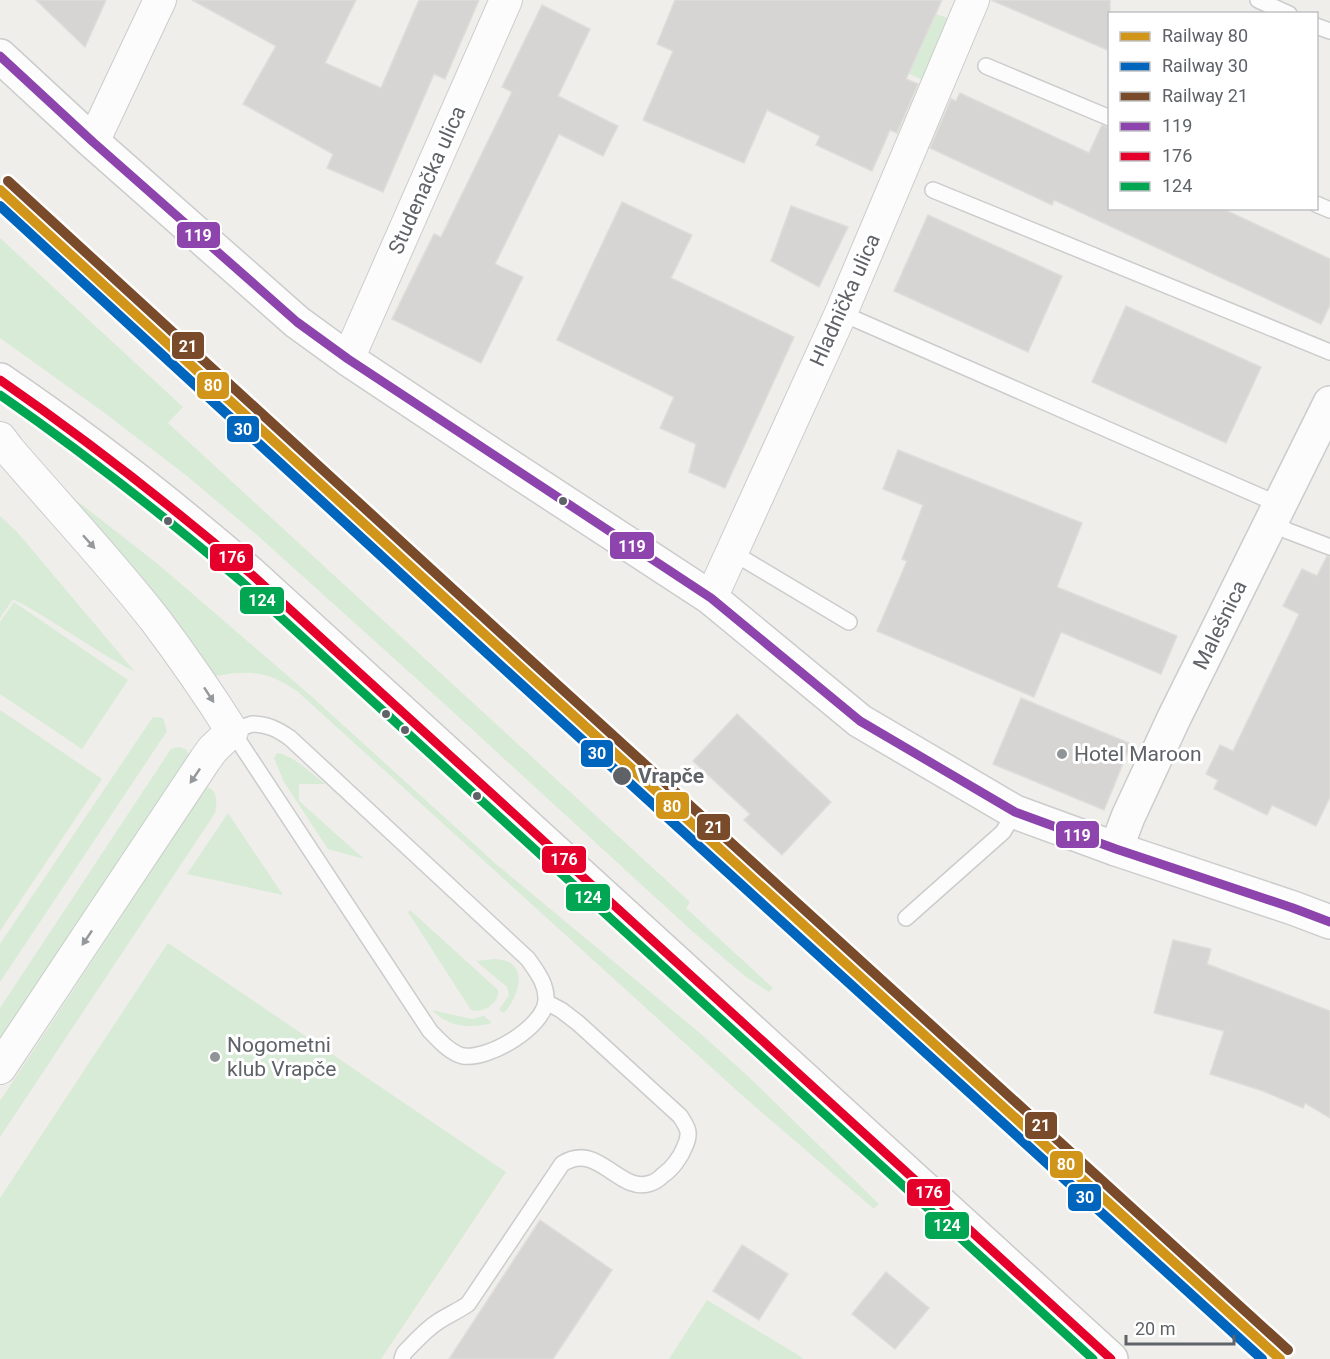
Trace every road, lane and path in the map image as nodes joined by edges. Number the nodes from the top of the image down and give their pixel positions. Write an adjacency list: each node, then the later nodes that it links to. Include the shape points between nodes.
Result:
1 (160, 0): 9 (street)
2 (506, 0): 13 (street, Studenačka ulica)
3 (973, 0): 11 (street, Hladnička ulica)
4 (1258, 0): 5 (lane)
5 (1285, 12)
6 (0, 56): 9 (street)
7 (986, 66): 8 (lane)
8 (1108, 117)
9 (93, 142): 13 (street, via 297,322)
10 (933, 190): 12 (lane)
11 (841, 313): 19 (lane); 21 (street, Hladnička ulica)
12 (1330, 352)
13 (348, 359): 22 (street)
14 (0, 380): 32 (street, via 123,468 242,565)
15 (1330, 403): 19 (street, Malešnica)
16 (0, 438): 18 (street)
17 (0, 476): 18 (street)
18 (50, 498): 24 (street, one-way to 24, via 156,620)
19 (1275, 513): 20 (lane, via 1288,531); 26 (street, Malešnica, via 1174,718)
20 (1330, 547)
21 (732, 552): 22 (street, Hladnička ulica); 23 (lane)
22 (711, 598): 25 (street, via 860,721)
23 (849, 622)
24 (232, 731): 29 (lane, via 261,724 290,738 528,959 540,975); 29 (lane, via 430,1031 447,1047 461,1056 495,1050 531,1027); 30 (street, one-way to 30, via 205,760)
25 (1016, 812): 26 (street); 27 (lane, via 1003,832)
26 (1116, 849): 28 (street)
27 (906, 918)
28 (1330, 922)
29 (546, 1002): 31 (lane, via 578,1023 680,1116 687,1126 686,1146 666,1173 651,1183 636,1184 582,1157 562,1164 468,1304 430,1327)
30 (0, 1068)
31 (402, 1359)
32 (1111, 1359)

